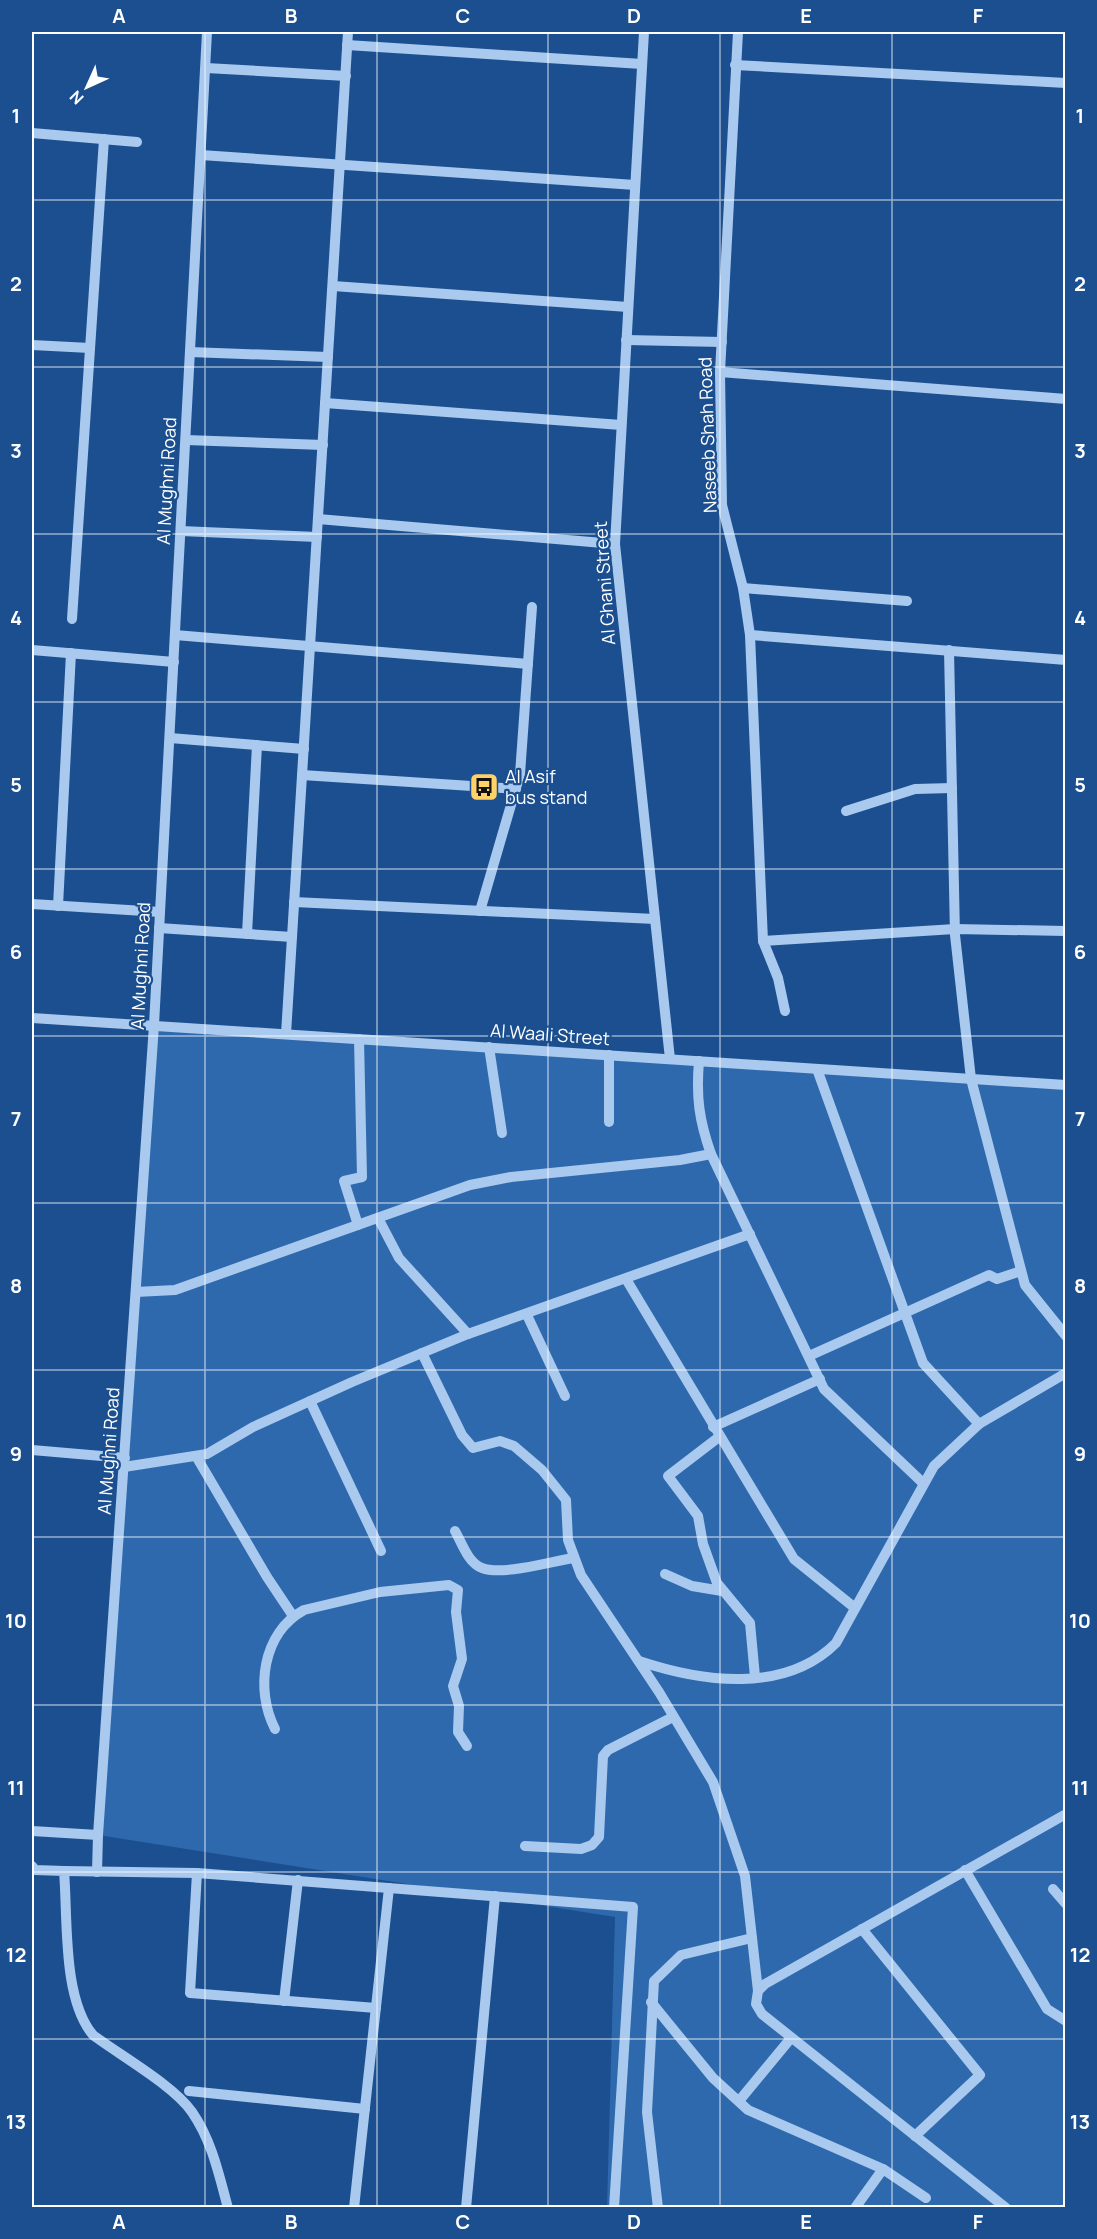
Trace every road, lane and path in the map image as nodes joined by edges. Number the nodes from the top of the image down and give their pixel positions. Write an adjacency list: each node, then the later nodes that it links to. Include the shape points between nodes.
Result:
1 (207, 32): 8 (street, Al Mughni Road)
2 (348, 32): 5 (street)
3 (644, 32): 6 (street, Al Ghani Street)
4 (738, 32): 7 (street, Naseeb Shah Road)
5 (348, 45): 6 (street); 9 (street)
6 (642, 64): 16 (street, Al Ghani Street)
7 (735, 65): 10 (street); 20 (street, Naseeb Shah Road)
8 (206, 68): 9 (street); 14 (street, Al Mughni Road)
9 (346, 76): 15 (street)
10 (1065, 83)
11 (32, 133): 12 (street)
12 (104, 139): 13 (street); 22 (street)
13 (137, 142)
14 (201, 155): 15 (street); 23 (street, Al Mughni Road)
15 (340, 163): 16 (street); 17 (street)
16 (635, 185): 18 (street, Al Ghani Street)
17 (333, 285): 18 (street); 24 (street)
18 (628, 307): 19 (street, Al Ghani Street)
19 (626, 340): 20 (street); 28 (street, Al Ghani Street)
20 (722, 342): 25 (street, Naseeb Shah Road)
21 (32, 345): 22 (street)
22 (90, 348): 38 (street)
23 (190, 352): 24 (street); 29 (street, Al Mughni Road)
24 (328, 357): 27 (street)
25 (720, 372): 26 (street); 35 (street, Naseeb Shah Road, via 722,505)
26 (1065, 399)
27 (325, 403): 28 (street); 30 (street)
28 (621, 425): 34 (street, Al Ghani Street)
29 (186, 440): 30 (street); 32 (street, Al Mughni Road)
30 (322, 445): 31 (street)
31 (318, 519): 33 (street); 34 (street)
32 (181, 531): 33 (street); 39 (street, Al Mughni Road)
33 (317, 537): 41 (street)
34 (615, 544): 60 (street, Al Ghani Street)
35 (742, 588): 36 (street); 40 (street, Naseeb Shah Road)
36 (907, 601)
37 (532, 607): 47 (street)
38 (72, 619)
39 (175, 635): 41 (street); 46 (street, Al Mughni Road)
40 (750, 635): 43 (street); 66 (street, Naseeb Shah Road)
41 (310, 646): 47 (street); 50 (street)
42 (32, 650): 44 (street)
43 (949, 650): 45 (street); 52 (street)
44 (71, 653): 46 (street); 57 (street)
45 (1065, 660)
46 (174, 662): 48 (street, Al Mughni Road)
47 (528, 664): 53 (street)
48 (170, 738): 49 (street); 59 (street, Al Mughni Road)
49 (257, 745): 50 (street); 64 (street)
50 (304, 749): 51 (street)
51 (302, 775): 53 (street); 55 (street)
52 (952, 788): 54 (street, via 915,789); 62 (street)
53 (516, 789): 58 (street)
54 (846, 811)
55 (294, 902): 58 (street); 65 (street)
56 (32, 904): 57 (street)
57 (58, 906): 59 (street)
58 (480, 911): 60 (street)
59 (160, 912): 61 (street, Al Mughni Road)
60 (655, 919): 74 (street, Al Ghani Street)
61 (159, 928): 64 (street); 69 (street, Al Mughni Road)
62 (955, 929): 63 (street); 66 (street); 77 (street)
63 (1065, 931)
64 (247, 934): 65 (street)
65 (292, 937): 70 (street)
66 (763, 941): 67 (street, Naseeb Shah Road, via 778,978)
67 (785, 1011)
68 (32, 1018): 69 (street, Al Waali Street)
69 (154, 1025): 70 (street, Al Waali Street); 87 (street, Al Mughni Road)
70 (286, 1034): 71 (street, Al Waali Street)
71 (359, 1038): 72 (street, Al Waali Street); 83 (street, via 362,1177 344,1181)
72 (489, 1047): 73 (street, Al Waali Street); 80 (street)
73 (609, 1055): 74 (street, Al Waali Street); 79 (street)
74 (670, 1059): 75 (street, Al Waali Street)
75 (699, 1061): 76 (street, Al Waali Street); 81 (street, via 696,1095)
76 (817, 1069): 77 (street, Al Waali Street); 88 (street)
77 (971, 1079): 78 (street, Al Waali Street); 85 (street)
78 (1065, 1085)
79 (609, 1122)
80 (502, 1133)
81 (711, 1154): 82 (street, via 501,1179 470,1185); 84 (street)
82 (378, 1218): 83 (street); 90 (street, via 399,1258)
83 (358, 1225): 87 (street, via 175,1290)
84 (750, 1234): 86 (street); 93 (street)
85 (1021, 1271): 88 (street, via 997,1279 989,1275); 91 (street, via 1025,1285)
86 (626, 1279): 89 (street); 99 (street)
87 (136, 1292): 102 (street, Al Mughni Road)
88 (905, 1314): 93 (street); 98 (street, via 923,1363)
89 (527, 1315): 90 (street); 96 (street)
90 (468, 1334): 92 (street)
91 (1065, 1336)
92 (422, 1353): 97 (street); 106 (street, via 472,1448 500,1441 514,1446 542,1470 566,1500 568,1540)
93 (809, 1356): 95 (street)
94 (1065, 1373): 98 (street)
95 (820, 1379): 99 (street); 103 (street, via 824,1389)
96 (565, 1396)
97 (310, 1401): 101 (street); 105 (street)
98 (979, 1424): 103 (street, via 934,1466)
99 (716, 1432): 108 (street, via 668,1476 698,1516); 109 (street, via 794,1559)
100 (32, 1450): 102 (street)
101 (196, 1456): 102 (street); 110 (street)
102 (125, 1462): 118 (street, Al Mughni Road)
103 (923, 1483): 109 (street)
104 (455, 1531): 106 (street, via 469,1558 482,1568 502,1570)
105 (381, 1551)
106 (574, 1558): 111 (street, via 580,1575)
107 (665, 1574): 108 (street, via 692,1586)
108 (722, 1590): 112 (street, via 750,1623)
109 (855, 1608): 112 (street, via 836,1643 822,1657 796,1671)
110 (293, 1616): 114 (street, via 275,1641 264,1676 263,1698); 115 (street, via 380,1592 455,1587 460,1594 456,1612 462,1659 453,1686 459,1706 458,1732)
111 (639, 1661): 112 (street, via 733,1681); 113 (street)
112 (755, 1677)
113 (673, 1717): 119 (street, via 603,1756 601,1831 592,1845 581,1849); 131 (street, via 717,1792 745,1876)
114 (275, 1729)
115 (467, 1746)
116 (1065, 1814): 121 (street)
117 (32, 1831): 118 (street)
118 (98, 1835): 123 (street, Al Mughni Road)
119 (525, 1846)
120 (32, 1866): 122 (street, via 35,1870)
121 (965, 1870): 130 (street); 136 (street, via 1047,2009)
122 (64, 1871): 123 (street); 144 (street, via 66,1936 81,2018 93,2035 178,2097 191,2111 211,2148)
123 (97, 1872): 124 (street)
124 (197, 1873): 125 (street); 133 (street, via 190,1993)
125 (298, 1880): 126 (street); 133 (street)
126 (389, 1888): 128 (street); 135 (street)
127 (1053, 1888): 129 (street)
128 (495, 1896): 146 (street); 147 (street, via 633,1907)
129 (1065, 1904)
130 (862, 1929): 132 (street); 141 (street, via 980,2075)
131 (752, 1938): 132 (street); 134 (street, via 681,1955 654,1980)
132 (758, 1991): 137 (street, via 756,2004 762,2014)
133 (284, 2001): 135 (street)
134 (651, 2002): 139 (street, via 713,2078); 148 (street, via 647,2112)
135 (376, 2008): 140 (street)
136 (1065, 2021)
137 (791, 2038): 139 (street); 141 (street)
138 (189, 2091): 140 (street)
139 (738, 2101): 142 (street, via 757,2114)
140 (365, 2109): 145 (street)
141 (915, 2136): 150 (street)
142 (883, 2169): 143 (street); 149 (street)
143 (926, 2198)
144 (228, 2208)
145 (354, 2208)
146 (466, 2208)
147 (614, 2208)
148 (658, 2208)
149 (855, 2208)
150 (1005, 2208)

